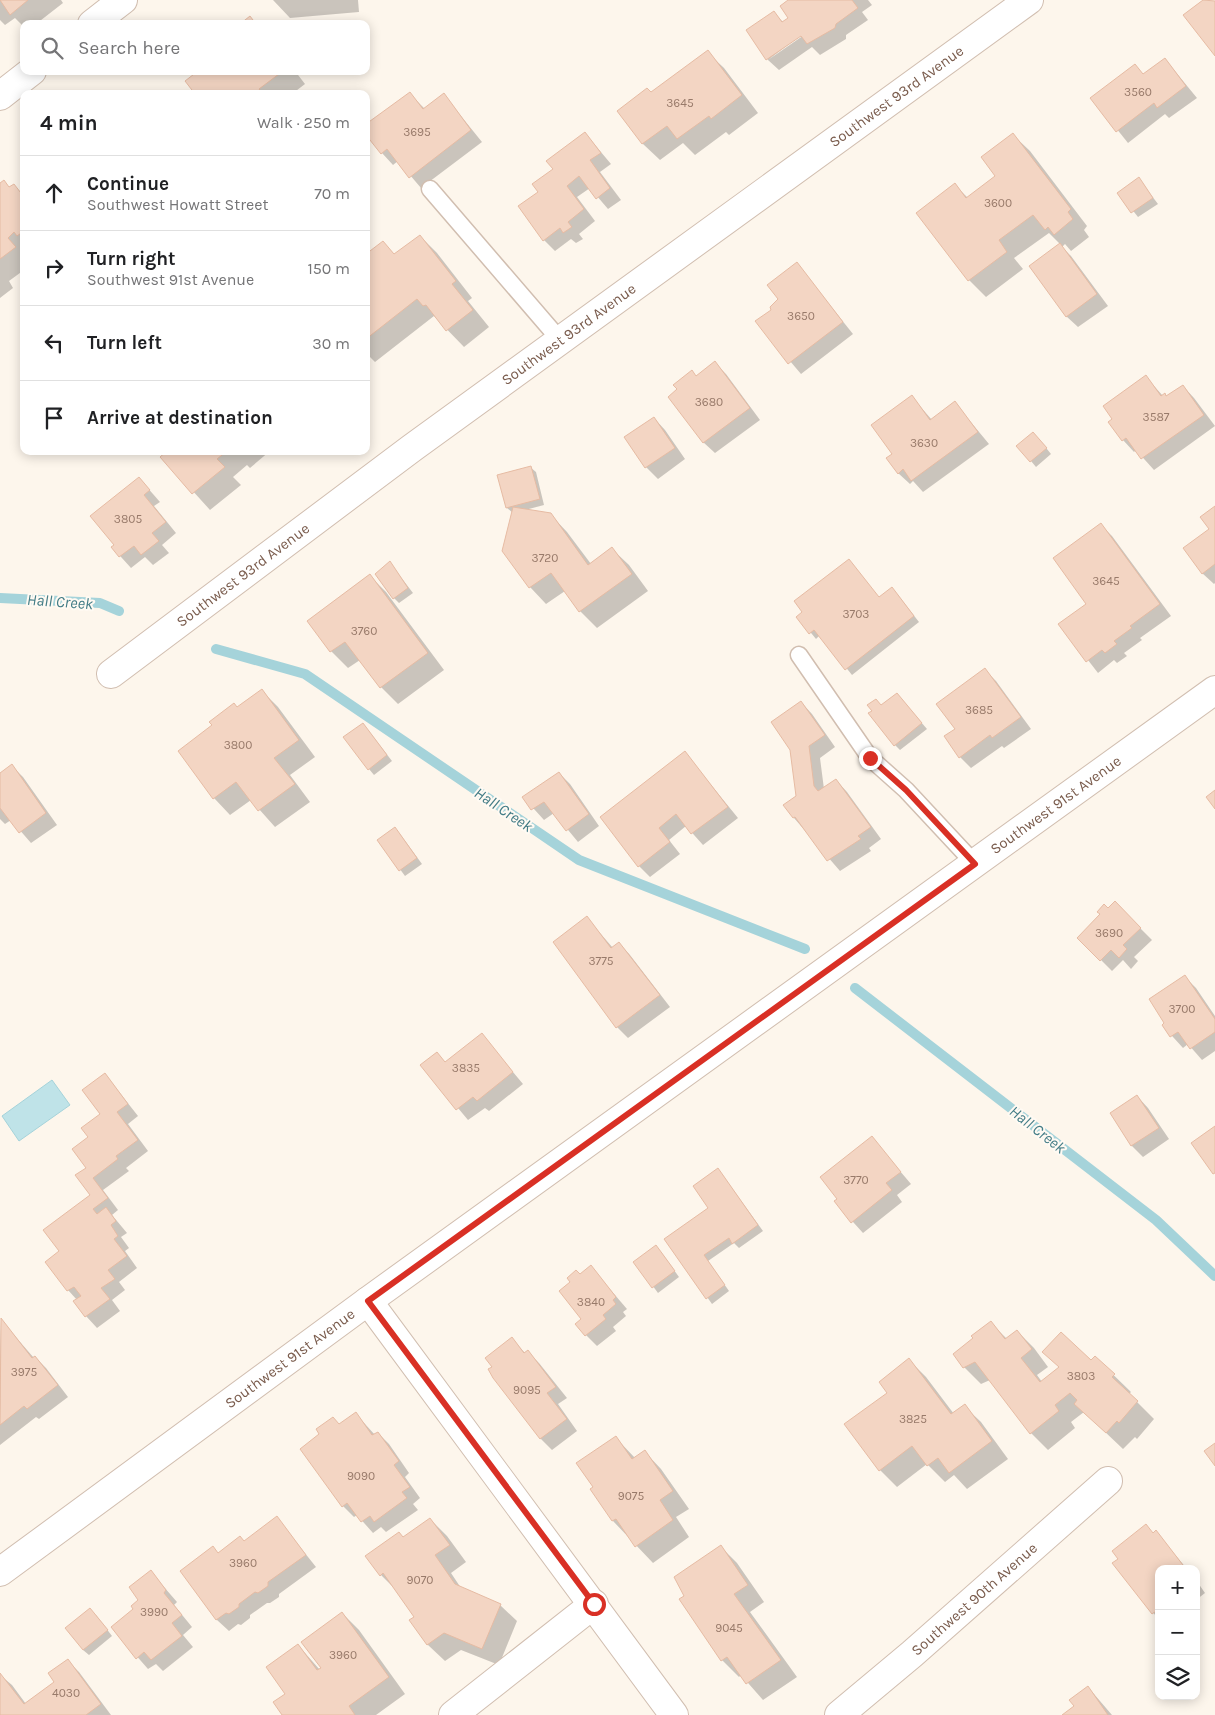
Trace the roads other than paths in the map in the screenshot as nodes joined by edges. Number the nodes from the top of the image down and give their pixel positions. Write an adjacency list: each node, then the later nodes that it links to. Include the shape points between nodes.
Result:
1 (122, 0): 3 (street)
2 (1029, 0): 7 (street, Southwest 93rd Avenue)
3 (97, 20)
4 (27, 75): 5 (street)
5 (0, 96)
6 (430, 189): 7 (lane)
7 (560, 340): 9 (street, Southwest 93rd Avenue)
8 (799, 654): 11 (lane, via 870,758 906,790)
9 (112, 674)
10 (1215, 690): 11 (street, Southwest 91st Avenue)
11 (975, 864): 12 (street, Southwest 91st Avenue)
12 (368, 1301): 14 (street, Southwest 91st Avenue); 15 (street)
13 (1108, 1481): 18 (street, Southwest 90th Avenue)
14 (0, 1572)
15 (594, 1604): 16 (street); 17 (street)
16 (453, 1715)
17 (674, 1715)
18 (838, 1715)

